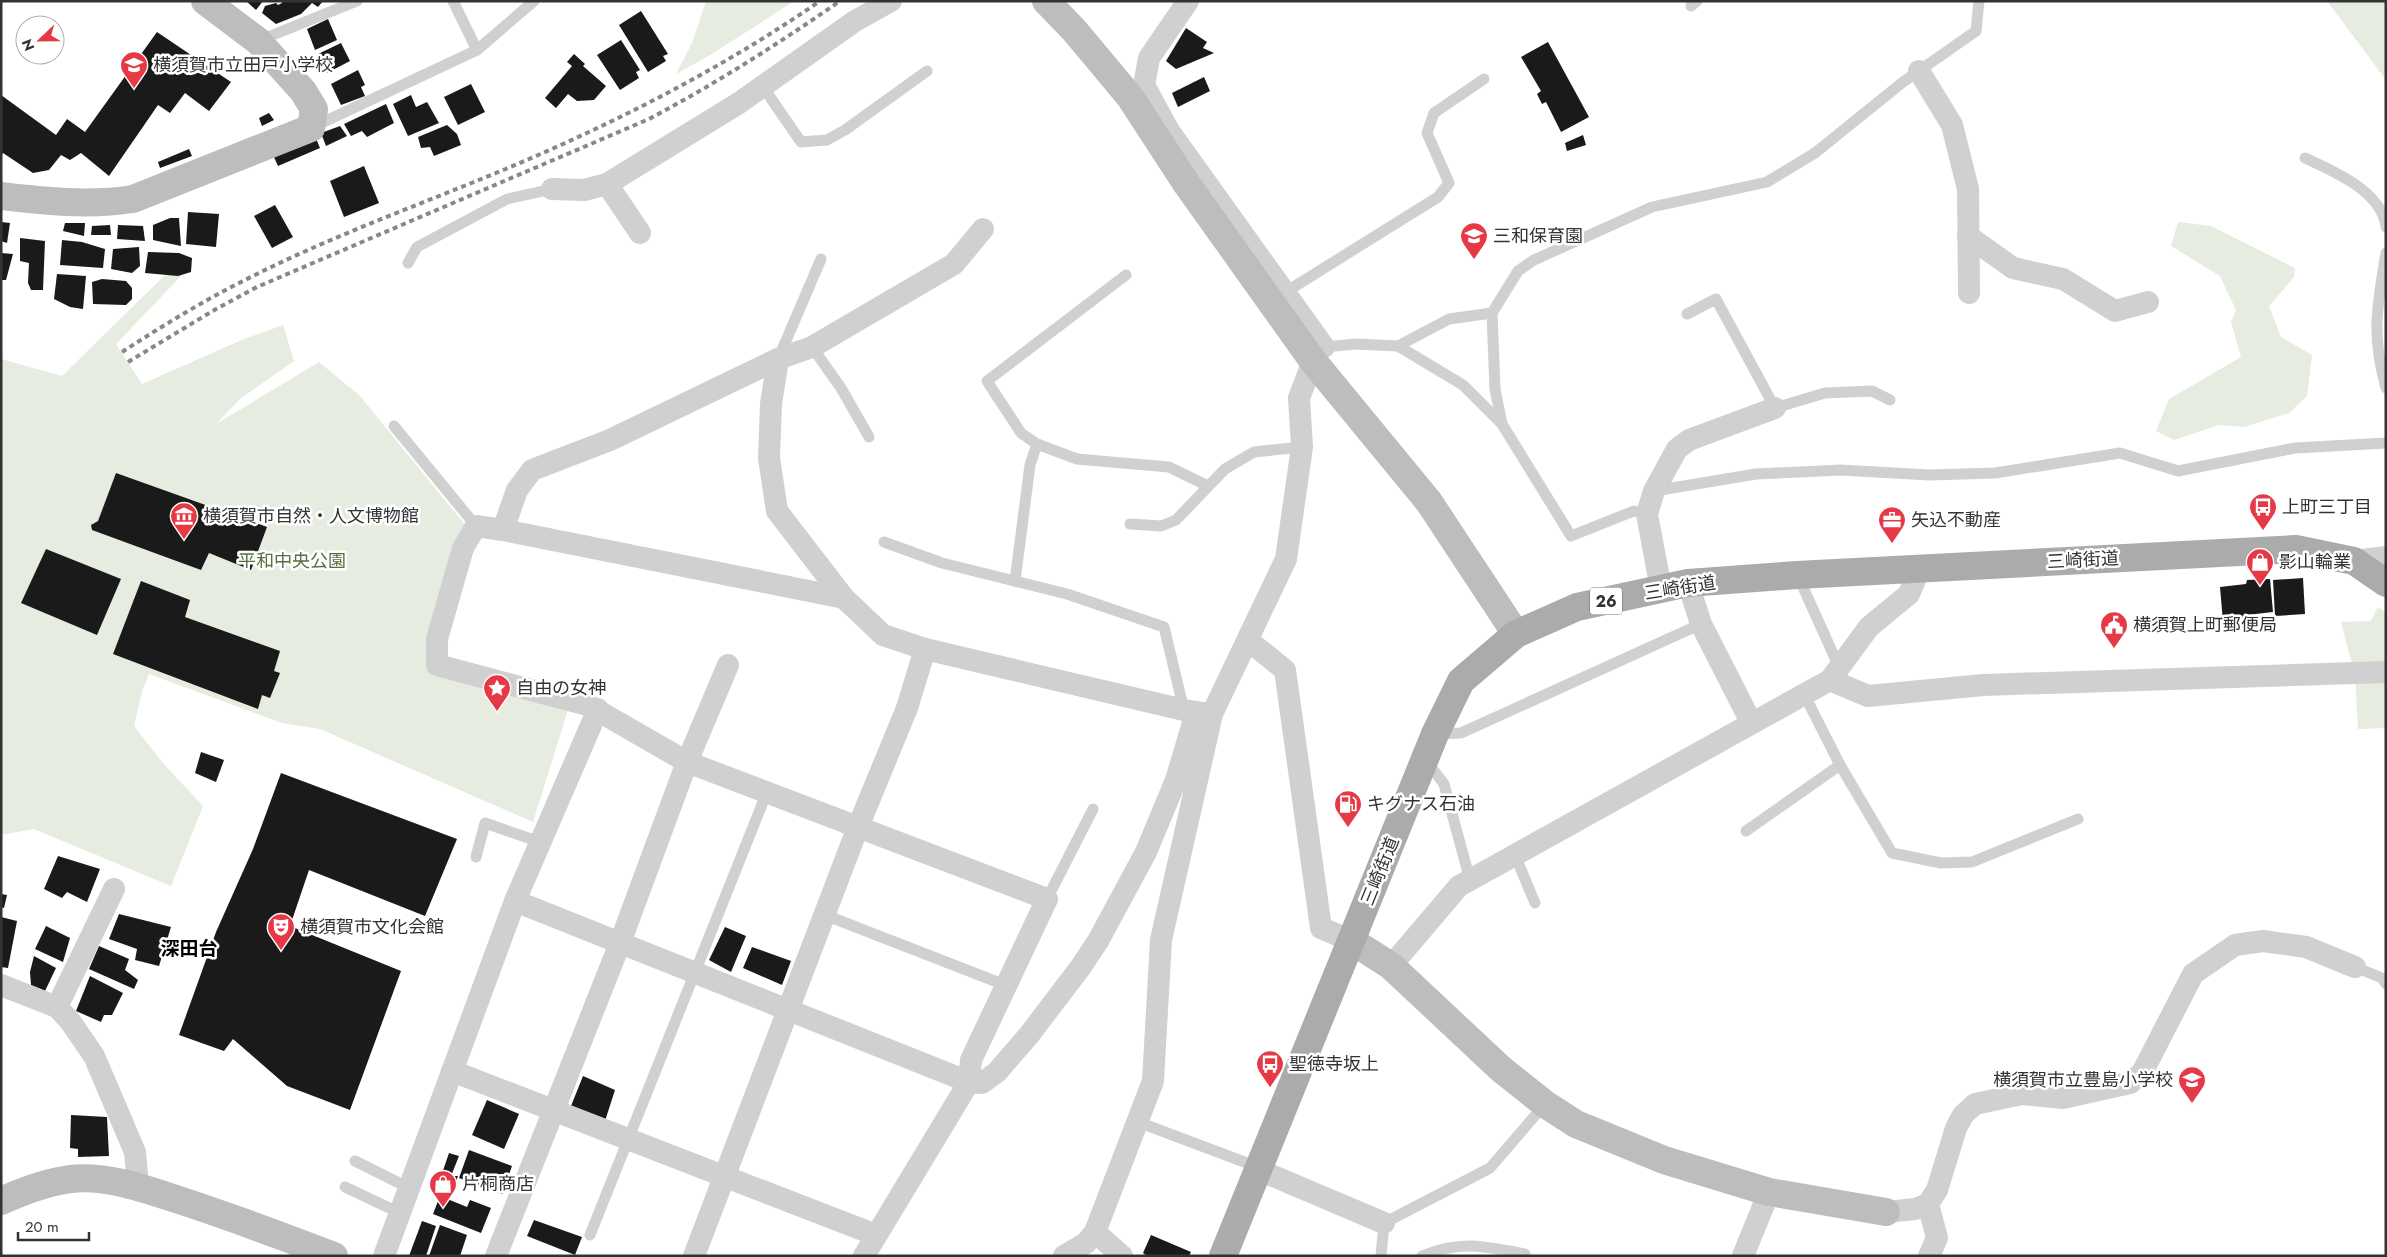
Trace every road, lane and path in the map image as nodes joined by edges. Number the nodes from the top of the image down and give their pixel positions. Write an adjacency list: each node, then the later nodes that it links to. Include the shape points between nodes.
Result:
1 (205, 1): 9 (street)
2 (356, 1): 9 (lane)
3 (453, 1): 10 (lane)
4 (534, 1): 10 (lane)
5 (891, 1): 14 (street, via 855,21)
6 (1046, 1): 35 (street, via 1130,97 1186,183)
7 (1188, 1): 28 (street, via 1149,58 1144,85 1169,131)
8 (1979, 1): 12 (lane, via 1976,31)
9 (258, 41): 15 (street, via 303,91 314,109)
10 (477, 50): 15 (lane)
11 (927, 71): 14 (lane, via 827,140 801,142)
12 (1919, 71): 23 (street, via 1952,125 1968,189); 31 (lane, via 1815,153 1767,182 1652,207 1534,260 1518,271)
13 (1484, 79): 28 (lane, via 1434,113 1427,133 1449,183 1438,197)
14 (763, 87): 17 (street)
15 (311, 128): 19 (street, via 132,200 102,204)
16 (2305, 158): 20 (lane, via 2346,178 2371,198)
17 (607, 184): 18 (street, via 584,190); 22 (street)
18 (552, 189): 26 (lane, via 507,199 417,247)
19 (1, 196)
20 (2386, 227)
21 (983, 229): 34 (street, via 954,264)
22 (640, 233)
23 (1968, 236): 29 (street); 30 (street, via 2013,268 2063,279 2115,311)
24 (2386, 253): 37 (lane, via 2375,317 2378,360)
25 (821, 259): 36 (lane)
26 (408, 263)
27 (1126, 275): 44 (lane, via 987,381 1021,432)
28 (1284, 293): 35 (street)
29 (1969, 294)
30 (2148, 302)
31 (1492, 313): 33 (lane, via 1449,319); 40 (lane, via 1495,389)
32 (1687, 314): 39 (lane, via 1716,299)
33 (1398, 346): 35 (lane, via 1356,344); 40 (lane, via 1463,385)
34 (812, 347): 36 (street); 42 (lane)
35 (1319, 354): 45 (street, via 1299,398); 63 (street, via 1428,502)
36 (778, 359): 51 (street, via 610,440 532,470 517,490); 61 (street, via 769,458 777,511)
37 (2386, 388)
38 (1890, 400): 39 (lane, via 1872,391 1825,393)
39 (1775, 408): 47 (street, via 1689,440 1677,449)
40 (1502, 424): 48 (lane, via 1571,536 1634,511)
41 (394, 426): 50 (lane)
42 (869, 437)
43 (2386, 443): 47 (lane, via 2296,448 2178,472 2120,453 1995,473 1929,475 1841,470 1756,474)
44 (1037, 444): 46 (lane, via 1077,459 1168,467); 57 (lane, via 1030,465)
45 (1302, 447): 46 (lane, via 1254,452 1225,469); 64 (street, via 1286,559)
46 (1208, 486): 49 (lane, via 1176,520 1161,526)
47 (1654, 491): 48 (street)
48 (1647, 514): 60 (street)
49 (1130, 524)
50 (476, 526): 51 (street); 70 (street, via 463,548 437,639 437,665)
51 (503, 530): 61 (street)
52 (884, 542): 57 (lane, via 942,563)
53 (2386, 557): 54 (street)
54 (2354, 561): 55 (main road, 三崎街道 / 26, via 2296,549); 58 (main road, 三崎街道 / 26)
55 (1920, 568): 56 (main road, 三崎街道 / 26); 68 (street, via 1909,594 1868,627)
56 (1797, 575): 59 (main road, 三崎街道 / 26); 68 (lane)
57 (1015, 581): 71 (lane, via 1066,594 1164,627)
58 (2386, 583)
59 (1688, 584): 60 (main road, 三崎街道 / 26); 62 (street)
60 (1661, 590): 63 (main road, 三崎街道 / 26, via 1577,607)
61 (844, 598): 65 (street, via 883,635)
62 (1701, 624): 72 (street); 73 (lane, via 1461,733)
63 (1516, 634): 73 (main road, 三崎街道 / 26, via 1461,681)
64 (1249, 641): 71 (street); 91 (street, via 1285,670 1321,928)
65 (925, 649): 71 (street); 80 (street, via 907,708)
66 (728, 665): 75 (street)
67 (2386, 672): 68 (street, via 1983,685 1868,696)
68 (1835, 674): 69 (street)
69 (1804, 694): 72 (street); 76 (lane)
70 (598, 709): 75 (street); 82 (street)
71 (1197, 712): 102 (street, via 1176,780 1146,852 1098,940 1080,968 997,1072 982,1083); 105 (street, via 1161,940 1153,1081)
72 (1751, 722): 83 (street)
73 (1435, 734): 74 (main road, 三崎街道 / 26)
74 (1425, 759): 85 (lane, via 1444,784); 91 (main road, 三崎街道 / 26)
75 (686, 762): 77 (street); 92 (street)
76 (1840, 765): 79 (lane, via 1892,853 1941,863 1972,862); 81 (lane)
77 (767, 792): 80 (street); 95 (lane)
78 (1093, 809): 87 (lane)
79 (2078, 820)
80 (858, 827): 87 (street); 90 (street)
81 (1746, 831)
82 (540, 842): 84 (lane, via 486,823); 88 (street)
83 (1514, 855): 85 (street); 89 (lane)
84 (476, 857)
85 (1470, 880): 93 (street, via 1459,886)
86 (114, 889): 99 (street)
87 (1047, 899): 98 (street)
88 (515, 901): 92 (street); 101 (street)
89 (1535, 903)
90 (825, 915): 98 (lane); 100 (street)
91 (1352, 941): 93 (street); 108 (main road, 三崎街道 / 26)
92 (620, 943): 95 (street); 104 (street)
93 (1391, 966): 103 (street, via 1501,1068)
94 (2355, 967): 96 (lane, via 2382,978); 115 (street, via 2306,947 2263,941 2235,945 2193,974 2142,1074 2130,1083 2064,1098 2022,1094 1975,1104 1963,1115 1956,1128 1937,1190)
95 (695, 973): 100 (street); 106 (lane)
96 (2386, 984)
97 (1, 985): 99 (street)
98 (1005, 985): 102 (street, via 971,1060)
99 (57, 1007): 110 (street, via 94,1056 135,1152)
100 (788, 1010): 102 (street); 109 (street)
101 (452, 1070): 104 (street); 112 (street)
102 (969, 1082): 121 (street)
103 (1545, 1104): 113 (street, via 1576,1124 1664,1160); 118 (lane, via 1490,1168)
104 (553, 1110): 106 (street); 125 (street)
105 (1138, 1122): 108 (lane); 119 (street)
106 (628, 1139): 109 (street); 120 (lane)
107 (355, 1161): 112 (lane)
108 (1259, 1170): 118 (street); 130 (main road, 三崎街道 / 26)
109 (725, 1176): 121 (street); 126 (street)
110 (138, 1187): 114 (street, via 71,1179 34,1187); 123 (street, via 235,1217)
111 (346, 1187): 117 (lane)
112 (409, 1188): 117 (street)
113 (1769, 1192): 116 (street); 133 (street)
114 (1, 1201)
115 (1928, 1204): 116 (street); 134 (street, via 1936,1238)
116 (1886, 1212)
117 (400, 1213): 124 (street)
118 (1384, 1223): 131 (lane)
119 (1096, 1232): 128 (street, via 1086,1243); 129 (street)
120 (590, 1235)
121 (876, 1235): 127 (street)
122 (1525, 1254): 132 (lane, via 1479,1245 1457,1245)
123 (334, 1256)
124 (384, 1256)
125 (496, 1256)
126 (694, 1256)
127 (864, 1256)
128 (1064, 1256)
129 (1122, 1256)
130 (1224, 1256)
131 (1381, 1256)
132 (1422, 1256)
133 (1743, 1256)
134 (1929, 1256)

